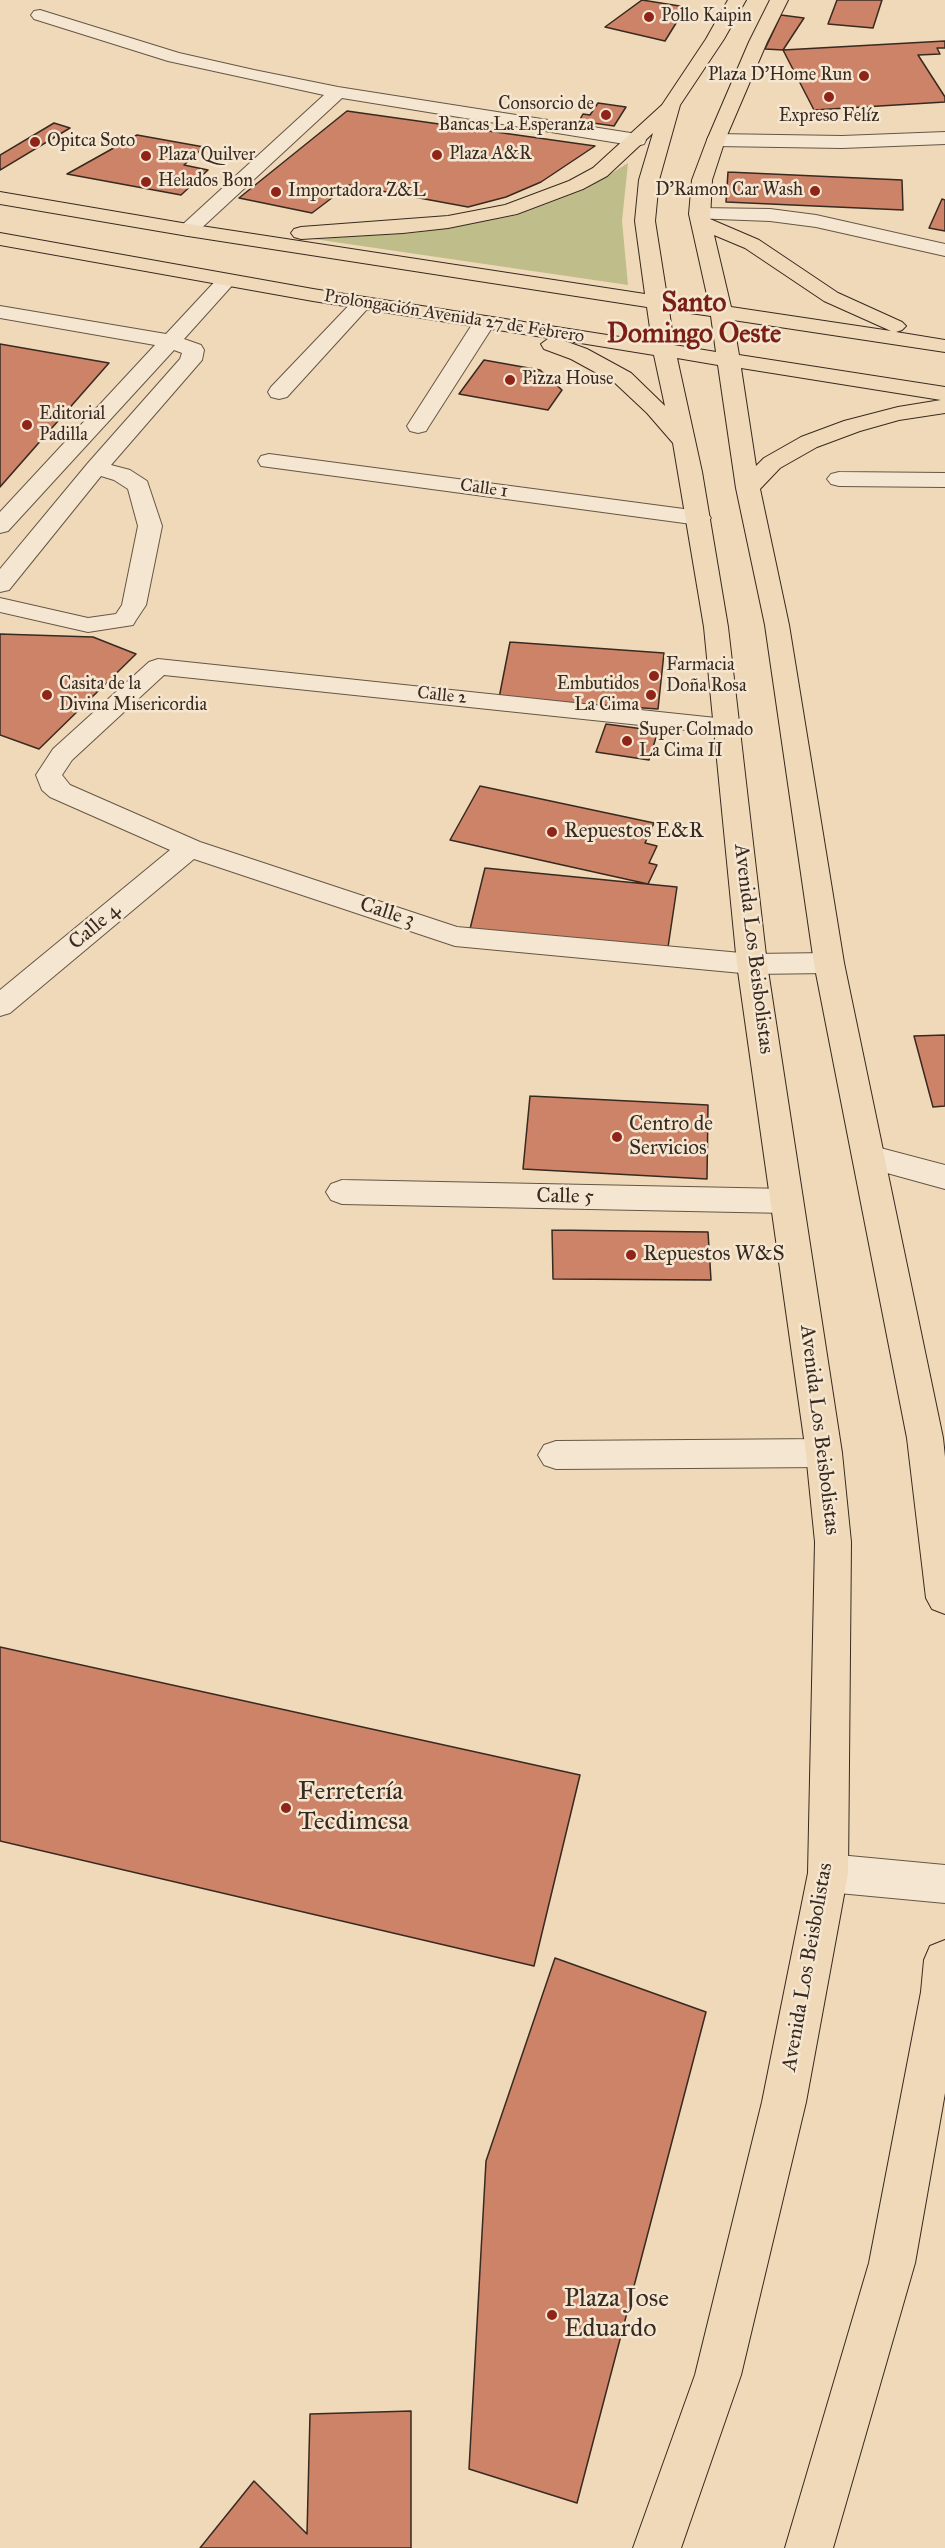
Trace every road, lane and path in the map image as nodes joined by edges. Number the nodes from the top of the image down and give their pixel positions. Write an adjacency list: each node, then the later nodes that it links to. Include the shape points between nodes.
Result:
1 (737, 0): 5 (main road)
2 (779, 0): 8 (main road)
3 (40, 15): 4 (street, via 174,57)
4 (338, 92): 7 (street); 11 (street)
5 (671, 105): 7 (main road); 16 (main road, Avenida Los Beisbolistas, via 649,180 645,221)
6 (945, 138): 8 (street, via 842,142)
7 (637, 140): 12 (main road, via 600,172 510,210 403,227)
8 (716, 140): 10 (main road, via 702,180)
9 (0, 198): 11 (main road)
10 (700, 218): 14 (street, via 770,215 816,221); 18 (main road); 22 (main road, via 752,244 831,297)
11 (188, 230): 12 (main road)
12 (232, 237): 16 (main road)
13 (0, 239): 15 (main road, Prolongación Avenida 27 de Febrero)
14 (945, 250)
15 (227, 280): 17 (main road, Prolongación Avenida 27 de Febrero); 21 (street)
16 (656, 302): 18 (main road); 23 (main road, Avenida Los Beisbolistas)
17 (362, 303): 20 (main road, Prolongación Avenida 27 de Febrero); 25 (street)
18 (721, 311): 22 (main road); 24 (main road)
19 (0, 312): 21 (street)
20 (477, 321): 23 (main road, Prolongación Avenida 27 de Febrero); 28 (street); 29 (main road, via 579,354 622,378)
21 (171, 341): 31 (street, via 193,350 191,360); 36 (street)
22 (944, 346)
23 (664, 350): 24 (main road, Prolongación Avenida 27 de Febrero); 29 (main road, Avenida Los Beisbolistas)
24 (729, 362): 26 (main road, Prolongación Avenida 27 de Febrero); 34 (main road)
25 (279, 392)
26 (945, 394)
27 (945, 406): 34 (main road, via 861,423 809,442 772,463)
28 (418, 426)
29 (683, 441): 35 (main road, Avenida Los Beisbolistas)
30 (269, 461): 35 (street, Calle 1)
31 (96, 468): 37 (street); 38 (street, via 122,475 139,486 150,526 134,605 124,620 88,625)
32 (839, 478): 33 (street)
33 (945, 480)
34 (748, 488): 42 (main road, via 777,626)
35 (699, 518): 39 (main road, Avenida Los Beisbolistas)
36 (0, 525)
37 (0, 585)
38 (0, 605)
39 (726, 726): 40 (street, Calle 2, via 158,667 62,755); 43 (main road, Avenida Los Beisbolistas)
40 (49, 774): 41 (street, Calle 3, via 52,784 60,790)
41 (190, 848): 43 (street, Calle 3, via 455,936); 44 (street, Calle 4)
42 (829, 963): 43 (street, Calle 3); 45 (main road)
43 (752, 964): 48 (main road, Avenida Los Beisbolistas)
44 (0, 1006)
45 (869, 1157): 46 (street); 51 (main road, via 925,1438)
46 (945, 1177)
47 (342, 1192): 48 (street, Calle 5)
48 (787, 1201): 49 (main road, Avenida Los Beisbolistas)
49 (824, 1453): 50 (street); 52 (main road, Avenida Los Beisbolistas, via 833,1542)
50 (556, 1455)
51 (945, 1598)
52 (828, 1873): 53 (street); 55 (main road, Avenida Los Beisbolistas, via 784,2102 718,2375)
53 (945, 1884)
54 (945, 1960): 56 (main road, via 892,2263)
55 (657, 2548)
56 (809, 2548)

